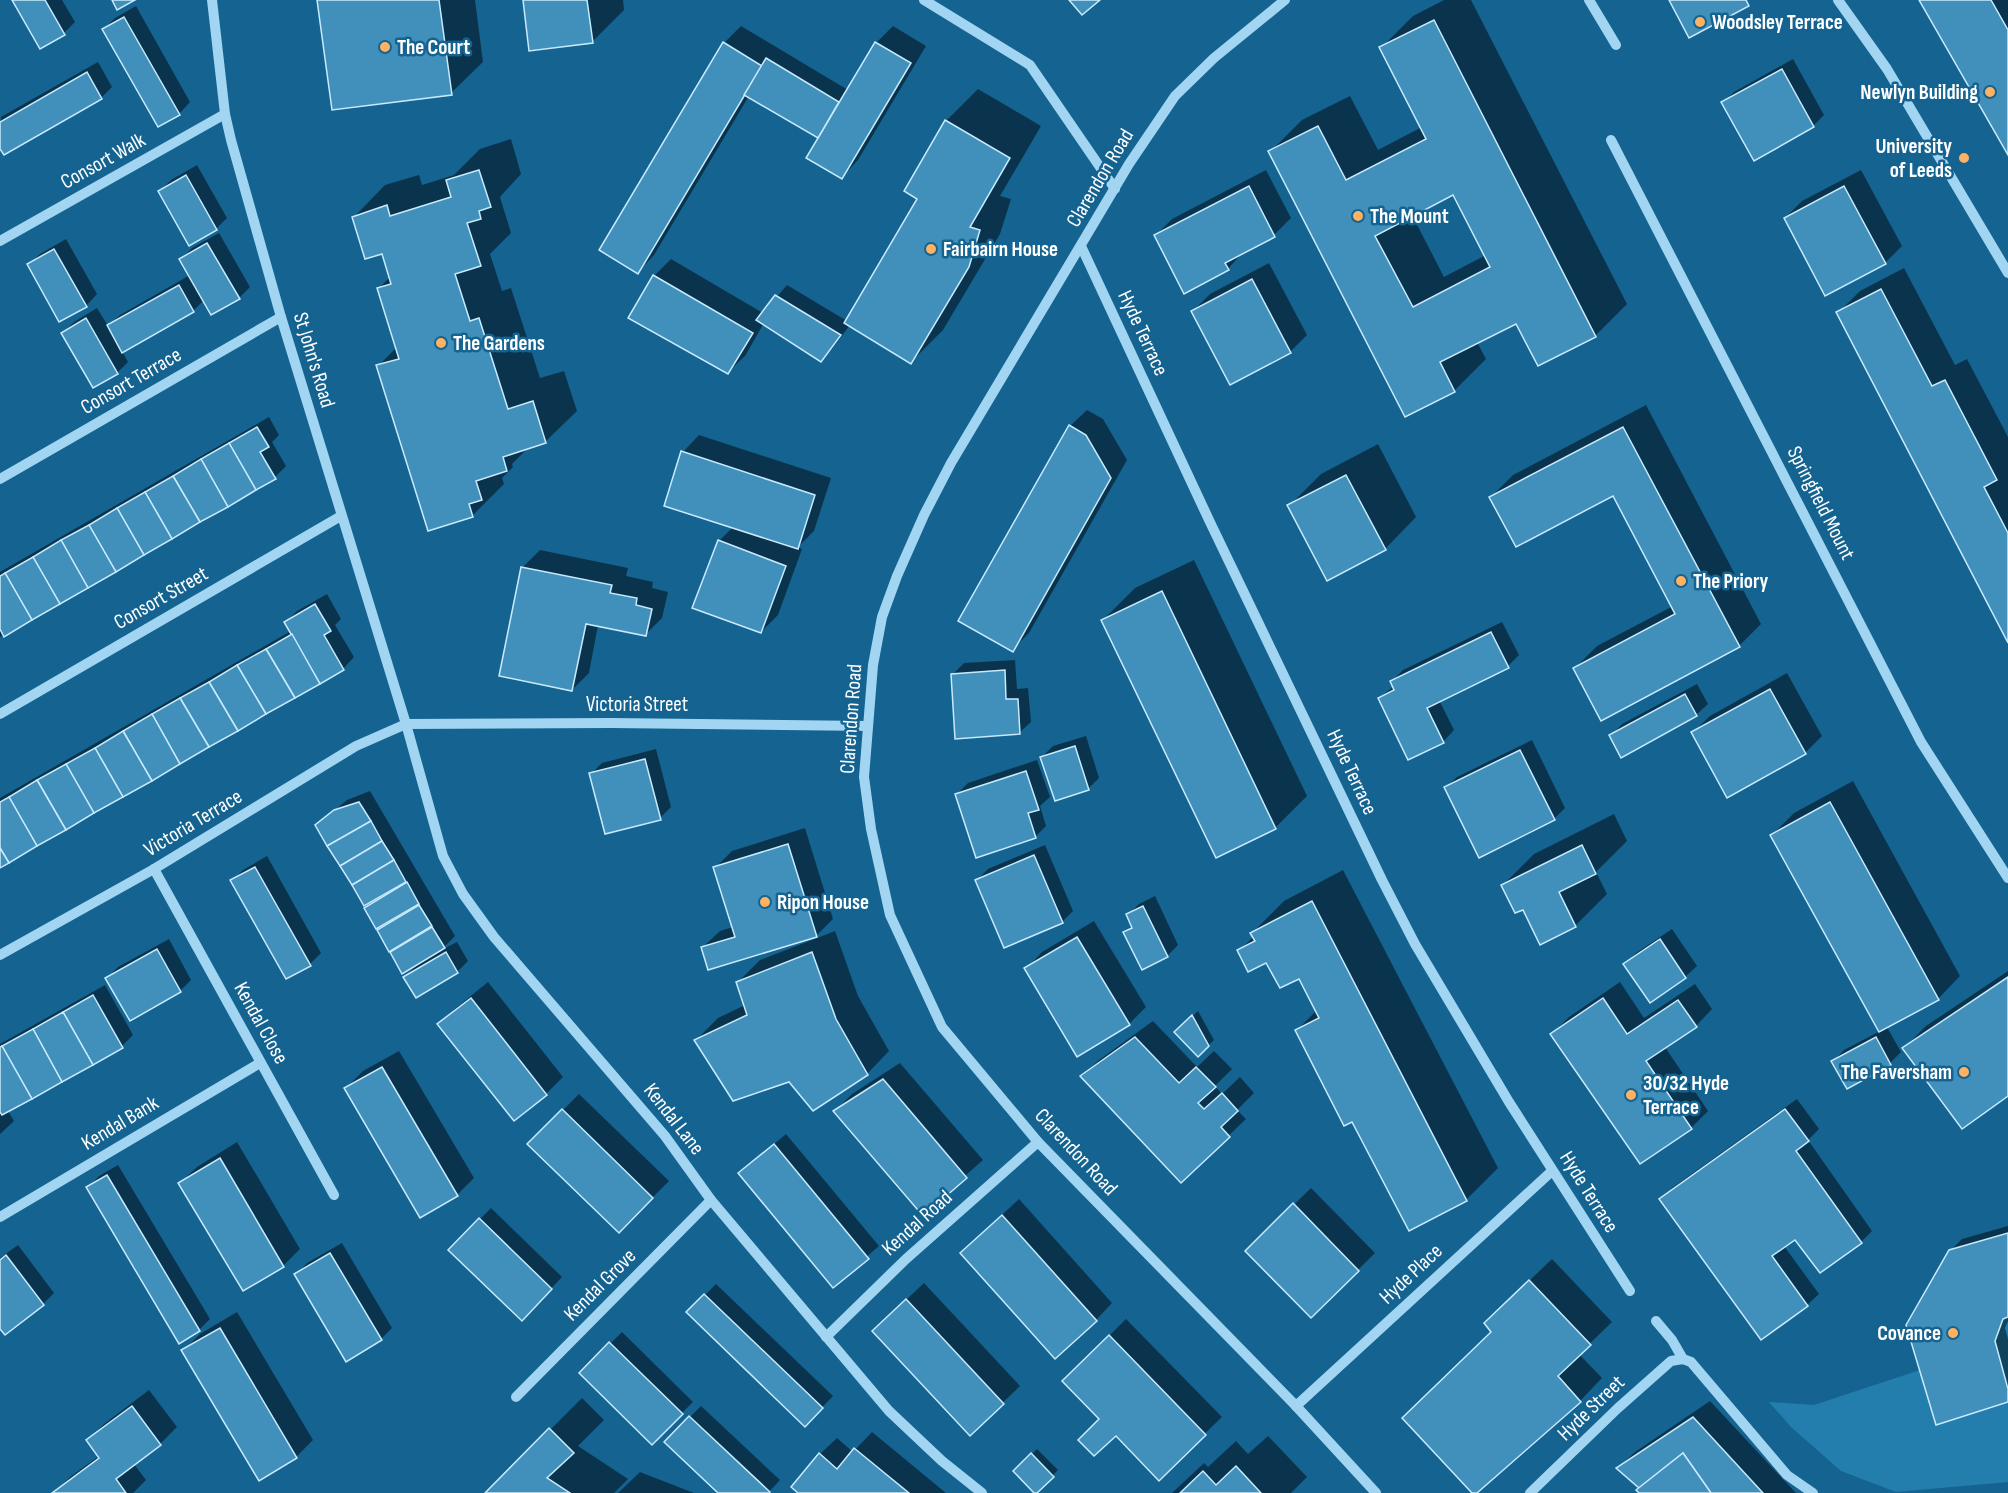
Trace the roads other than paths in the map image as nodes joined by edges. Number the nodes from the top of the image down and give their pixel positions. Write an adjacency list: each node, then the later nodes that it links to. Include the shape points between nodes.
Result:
1 (213, 0): 7 (street, St John's Road)
2 (924, 0): 9 (street, via 1030,65)
3 (1285, 0): 9 (street, Clarendon Road, via 1175,96)
4 (1590, 0): 6 (street)
5 (1838, 0): 12 (street, via 1887,69)
6 (1616, 45)
7 (225, 114): 10 (street, Consort Walk); 13 (street, St John's Road)
8 (1611, 140): 20 (street, Springfield Mount, via 1922,742)
9 (1115, 189): 11 (street, Clarendon Road)
10 (0, 241)
11 (1081, 246): 18 (street, Clarendon Road, via 924,515 882,617); 24 (street, Hyde Terrace, via 1387,889 1460,1020)
12 (2008, 273)
13 (281, 317): 14 (street, Consort Terrace); 15 (street, St John's Road)
14 (0, 478)
15 (341, 516): 16 (street, Consort Street); 17 (street, St John's Road)
16 (0, 714)
17 (406, 724): 18 (street, Victoria Street); 19 (street, Victoria Terrace, via 356,746); 26 (street, Kendal Lane, via 443,856 463,894 494,937 665,1136)
18 (868, 726): 23 (street, Clarendon Road, via 864,777 890,915 942,1027)
19 (154, 869): 21 (street, Victoria Terrace); 22 (street, Kendal Close)
20 (2008, 878)
21 (0, 955)
22 (260, 1063): 25 (street, Kendal Close); 27 (street, Kendal Bank)
23 (1038, 1142): 30 (street, Kendal Road, via 906,1259); 33 (street, Clarendon Road)
24 (1552, 1171): 28 (street, Hyde Terrace); 33 (street, Hyde Place)
25 (334, 1195)
26 (711, 1200): 30 (street, Kendal Lane); 32 (street, Kendal Grove)
27 (0, 1217)
28 (1630, 1292)
29 (1656, 1321): 31 (street)
30 (826, 1337): 34 (street, Kendal Lane, via 889,1411)
31 (1683, 1359): 36 (street, Hyde Street, via 1671,1361); 37 (street, via 1691,1362 1787,1475)
32 (516, 1397)
33 (1296, 1406): 35 (street, Clarendon Road)
34 (982, 1493)
35 (1376, 1493)
36 (1530, 1493)
37 (1813, 1493)

